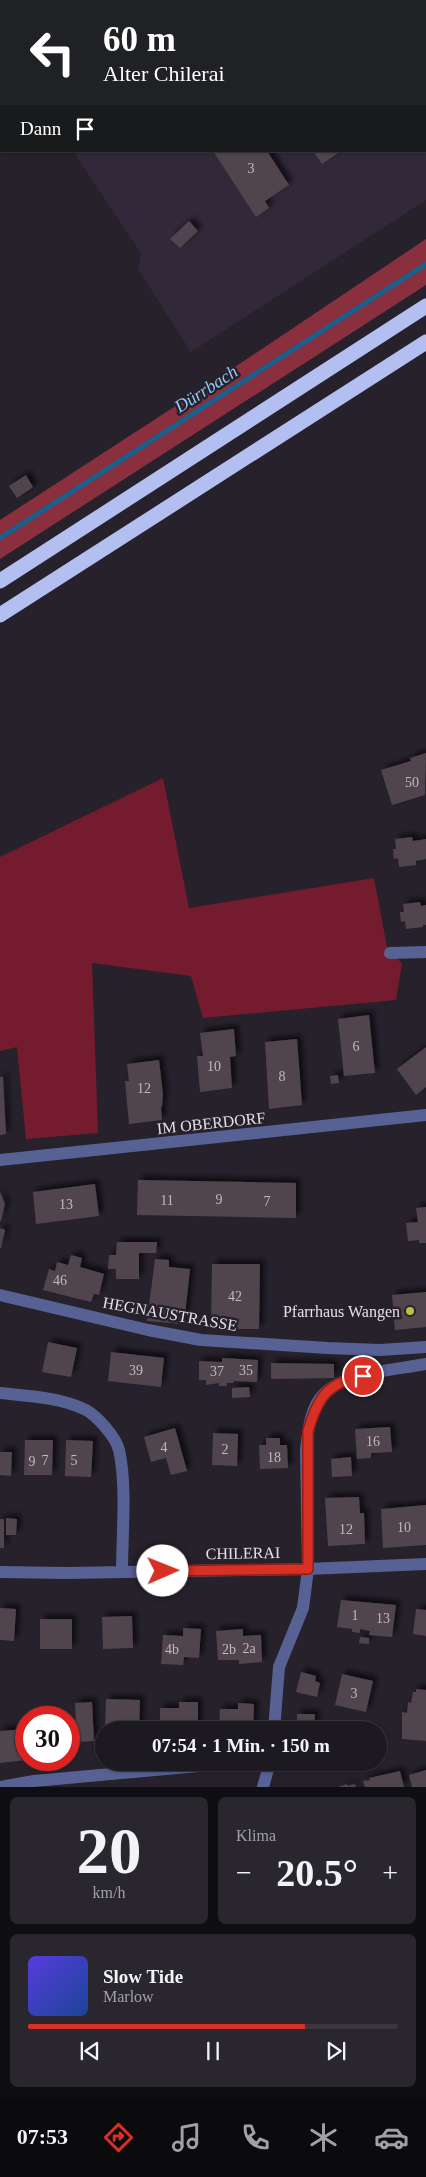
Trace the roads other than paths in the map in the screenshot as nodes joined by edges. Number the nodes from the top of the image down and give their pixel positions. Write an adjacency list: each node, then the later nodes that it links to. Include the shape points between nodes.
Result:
1 (426, 306): 3 (highway)
2 (426, 342): 4 (highway)
3 (0, 580)
4 (0, 616)
5 (426, 952): 6 (street)
6 (390, 954)
7 (426, 1115): 8 (street, IM OBERDORF)
8 (0, 1160)
9 (0, 1295): 10 (street, HEGNAUSTRASSE, via 201,1340 380,1350)
10 (426, 1346)
11 (426, 1364): 14 (street, via 347,1379 321,1396 308,1431)
12 (0, 1393): 16 (street, via 59,1401 86,1410 104,1425 119,1448)
13 (426, 1564): 14 (street, CHILERAI)
14 (308, 1569): 16 (street, CHILERAI); 17 (street, via 304,1608 279,1668)
15 (0, 1572): 16 (street, CHILERAI)
16 (122, 1572)
17 (275, 1721)
18 (144, 1771): 20 (street)
19 (267, 1771): 21 (street)
20 (0, 1787)
21 (263, 1787)

